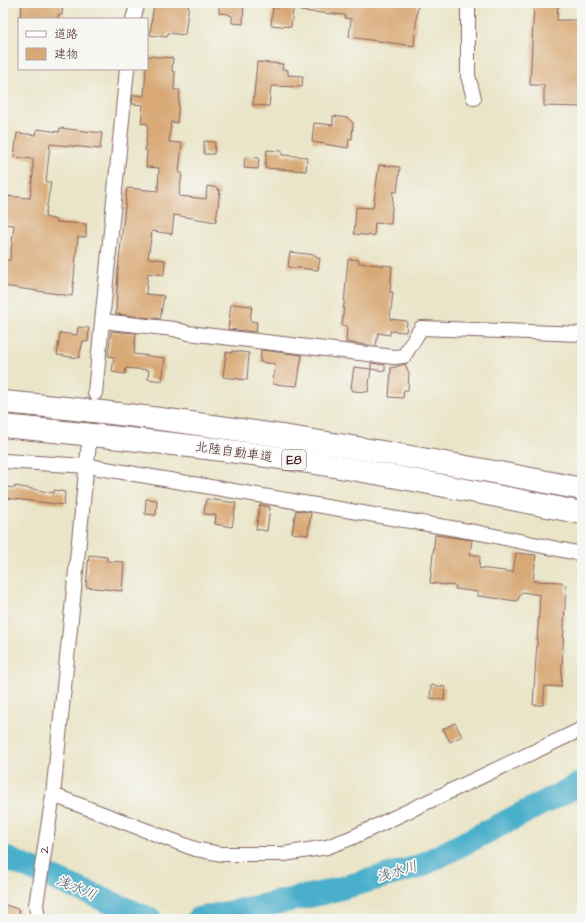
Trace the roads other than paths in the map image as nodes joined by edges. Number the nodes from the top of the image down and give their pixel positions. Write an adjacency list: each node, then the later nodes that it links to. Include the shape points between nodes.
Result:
1 (138, 3): 3 (street)
2 (468, 3): 5 (street, via 468,76)
3 (134, 18)
4 (127, 70): 6 (street)
5 (474, 98)
6 (102, 321): 7 (street, via 394,357 404,356 420,328); 8 (street)
7 (582, 334)
8 (95, 393)
9 (3, 402): 14 (highway, 北陸自動車道 / E8, via 137,416 320,441 408,455)
10 (3, 426): 15 (highway, 北陸自動車道 / E8, via 134,439 314,463)
11 (89, 443): 13 (street, 2)
12 (3, 461): 13 (street)
13 (88, 466): 16 (street, via 472,532); 18 (street, 2)
14 (582, 490)
15 (582, 513)
16 (582, 554)
17 (582, 729): 18 (street, via 351,838 326,847 284,854 221,854 195,849)
18 (53, 795): 19 (street, 2, via 36,905)
19 (38, 919)

